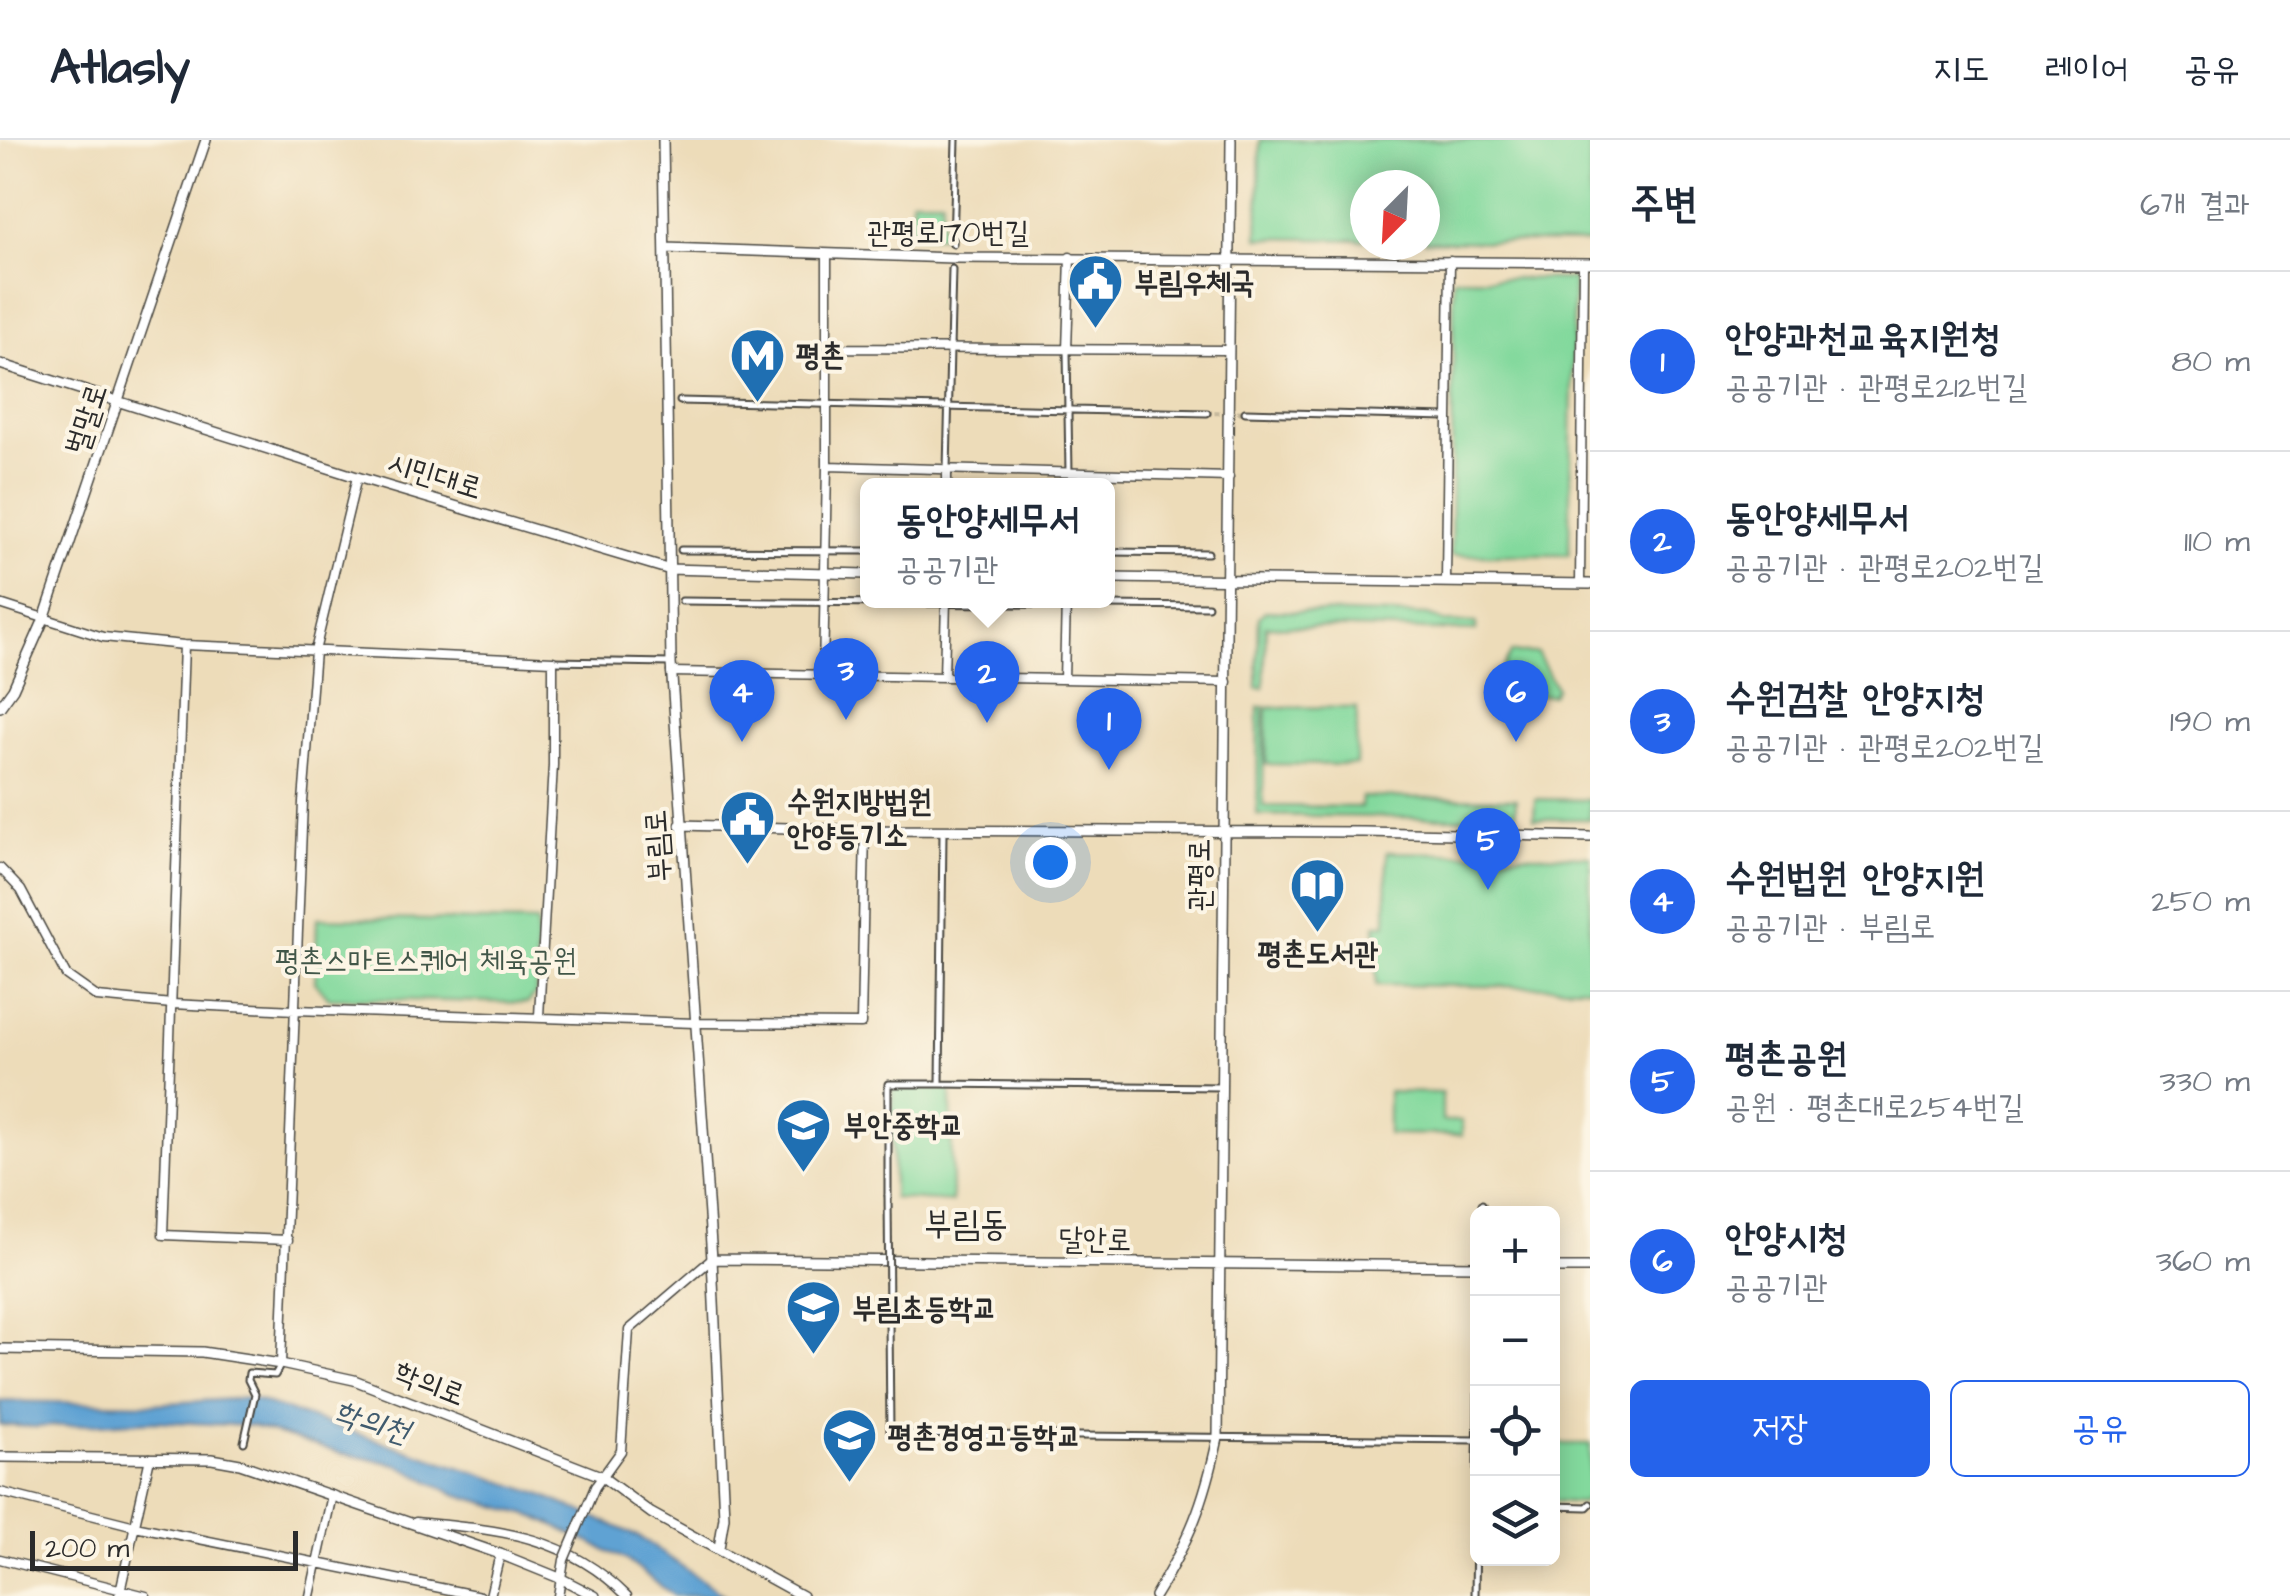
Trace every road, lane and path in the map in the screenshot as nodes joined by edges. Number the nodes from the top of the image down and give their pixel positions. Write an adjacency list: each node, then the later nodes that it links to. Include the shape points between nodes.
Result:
1 (206, 140): 18 (street, 벌말로)
2 (663, 140): 6 (street, 부림로)
3 (956, 140): 5 (street)
4 (1231, 140): 9 (street, 관평로)
5 (953, 244)
6 (665, 248): 7 (street, 관평로170번길); 38 (street, 부림로)
7 (828, 255): 8 (street, 관평로170번길); 13 (street)
8 (1070, 257): 9 (street, 관평로170번길); 15 (street)
9 (1230, 258): 10 (street, 관평로170번길); 16 (street, 관평로)
10 (1450, 262): 11 (street, 관평로170번길); 25 (street)
11 (1587, 263): 44 (street)
12 (952, 268): 14 (street)
13 (828, 348): 14 (street); 20 (street)
14 (950, 349): 15 (street); 21 (street)
15 (1066, 350): 16 (street); 22 (street)
16 (1227, 350): 30 (street, 관평로)
17 (0, 364): 18 (street, 시민대로)
18 (117, 400): 29 (street, 시민대로); 53 (street, 벌말로)
19 (680, 401): 20 (street)
20 (828, 406): 21 (street); 26 (street)
21 (948, 409): 22 (street); 27 (street)
22 (1070, 410): 23 (street); 28 (street)
23 (1208, 412)
24 (1246, 412): 25 (street)
25 (1448, 417): 43 (street)
26 (827, 466): 27 (street); 34 (street)
27 (947, 469): 28 (street); 31 (street)
28 (1069, 473): 30 (street); 32 (street)
29 (356, 477): 38 (street, 시민대로); 55 (street)
30 (1229, 477): 42 (street, 관평로)
31 (947, 478)
32 (1069, 478)
33 (682, 550): 34 (street)
34 (825, 551): 35 (street); 39 (street)
35 (860, 551)
36 (1115, 552): 37 (street)
37 (1208, 553)
38 (667, 569): 39 (street, 시민대로); 57 (street, 부림로)
39 (824, 574): 40 (street, 시민대로); 46 (street)
40 (860, 574)
41 (1115, 578): 42 (street)
42 (1227, 580): 43 (street); 61 (street, 관평로)
43 (1446, 580): 44 (street)
44 (1585, 584)
45 (682, 601): 46 (street)
46 (824, 602): 47 (street); 58 (street)
47 (860, 602)
48 (1115, 603): 50 (street)
49 (0, 604): 53 (street)
50 (1208, 606)
51 (946, 608): 59 (street)
52 (1066, 608): 60 (street)
53 (44, 619): 54 (street, via 103,637); 62 (street, 벌말로)
54 (184, 644): 55 (street); 69 (street)
55 (315, 651): 56 (street); 70 (street)
56 (552, 661): 57 (street); 71 (street)
57 (671, 668): 58 (street); 63 (street, 부림로)
58 (823, 675): 59 (street)
59 (944, 677): 60 (street)
60 (1064, 679): 61 (street)
61 (1227, 682): 66 (street, 관평로)
62 (0, 708)
63 (680, 825): 64 (street); 72 (street, 부림로)
64 (865, 830): 65 (street); 72 (street, via 861,1024)
65 (943, 830): 66 (street); 73 (street)
66 (1224, 832): 67 (street); 74 (street, 관평로)
67 (1590, 837)
68 (0, 868): 69 (street, via 22,890 66,974 97,997)
69 (172, 1004): 70 (street); 75 (street, via 163,1236)
70 (295, 1010): 71 (street); 75 (street)
71 (539, 1016): 72 (street)
72 (695, 1023): 76 (street, 부림로)
73 (940, 1084): 74 (street); 83 (street, bridge, via 888,1084 890,1434)
74 (1221, 1087): 77 (street, 관평로)
75 (288, 1240): 82 (street)
76 (712, 1260): 77 (street, 달안로); 88 (street, via 629,1330 621,1450); 95 (street, 부림로)
77 (1221, 1265): 78 (street, 달안로); 83 (street, 관평로)
78 (1470, 1266)
79 (1560, 1268): 80 (street)
80 (1590, 1268)
81 (0, 1349): 82 (street, 학의로, via 202,1352)
82 (281, 1364): 84 (street, via 276,1375 250,1373 254,1398); 88 (street, 학의로, via 354,1380)
83 (1218, 1438): 85 (street); 110 (street, 관평로, via 1203,1506)
84 (244, 1440)
85 (1470, 1440)
86 (0, 1457): 87 (street)
87 (150, 1458): 90 (street, via 240,1464); 94 (street)
88 (601, 1476): 95 (street, 학의로, via 651,1513); 100 (street, bridge)
89 (0, 1492): 94 (street)
90 (332, 1495): 93 (street); 98 (street)
91 (1590, 1504): 92 (street)
92 (1560, 1506)
93 (406, 1521): 96 (street); 108 (street, via 554,1544 602,1571)
94 (135, 1526): 98 (street); 101 (street)
95 (720, 1548): 109 (street, 학의로)
96 (500, 1554): 100 (street); 105 (street)
97 (0, 1559): 101 (street)
98 (316, 1564): 103 (street); 104 (street)
99 (1476, 1566): 111 (street)
100 (562, 1578): 106 (street); 107 (street)
101 (119, 1593): 102 (street)
102 (146, 1596)
103 (310, 1596)
104 (480, 1596)
105 (490, 1596)
106 (558, 1596)
107 (594, 1596)
108 (627, 1596)
109 (802, 1596)
110 (1156, 1596)
111 (1475, 1596)

